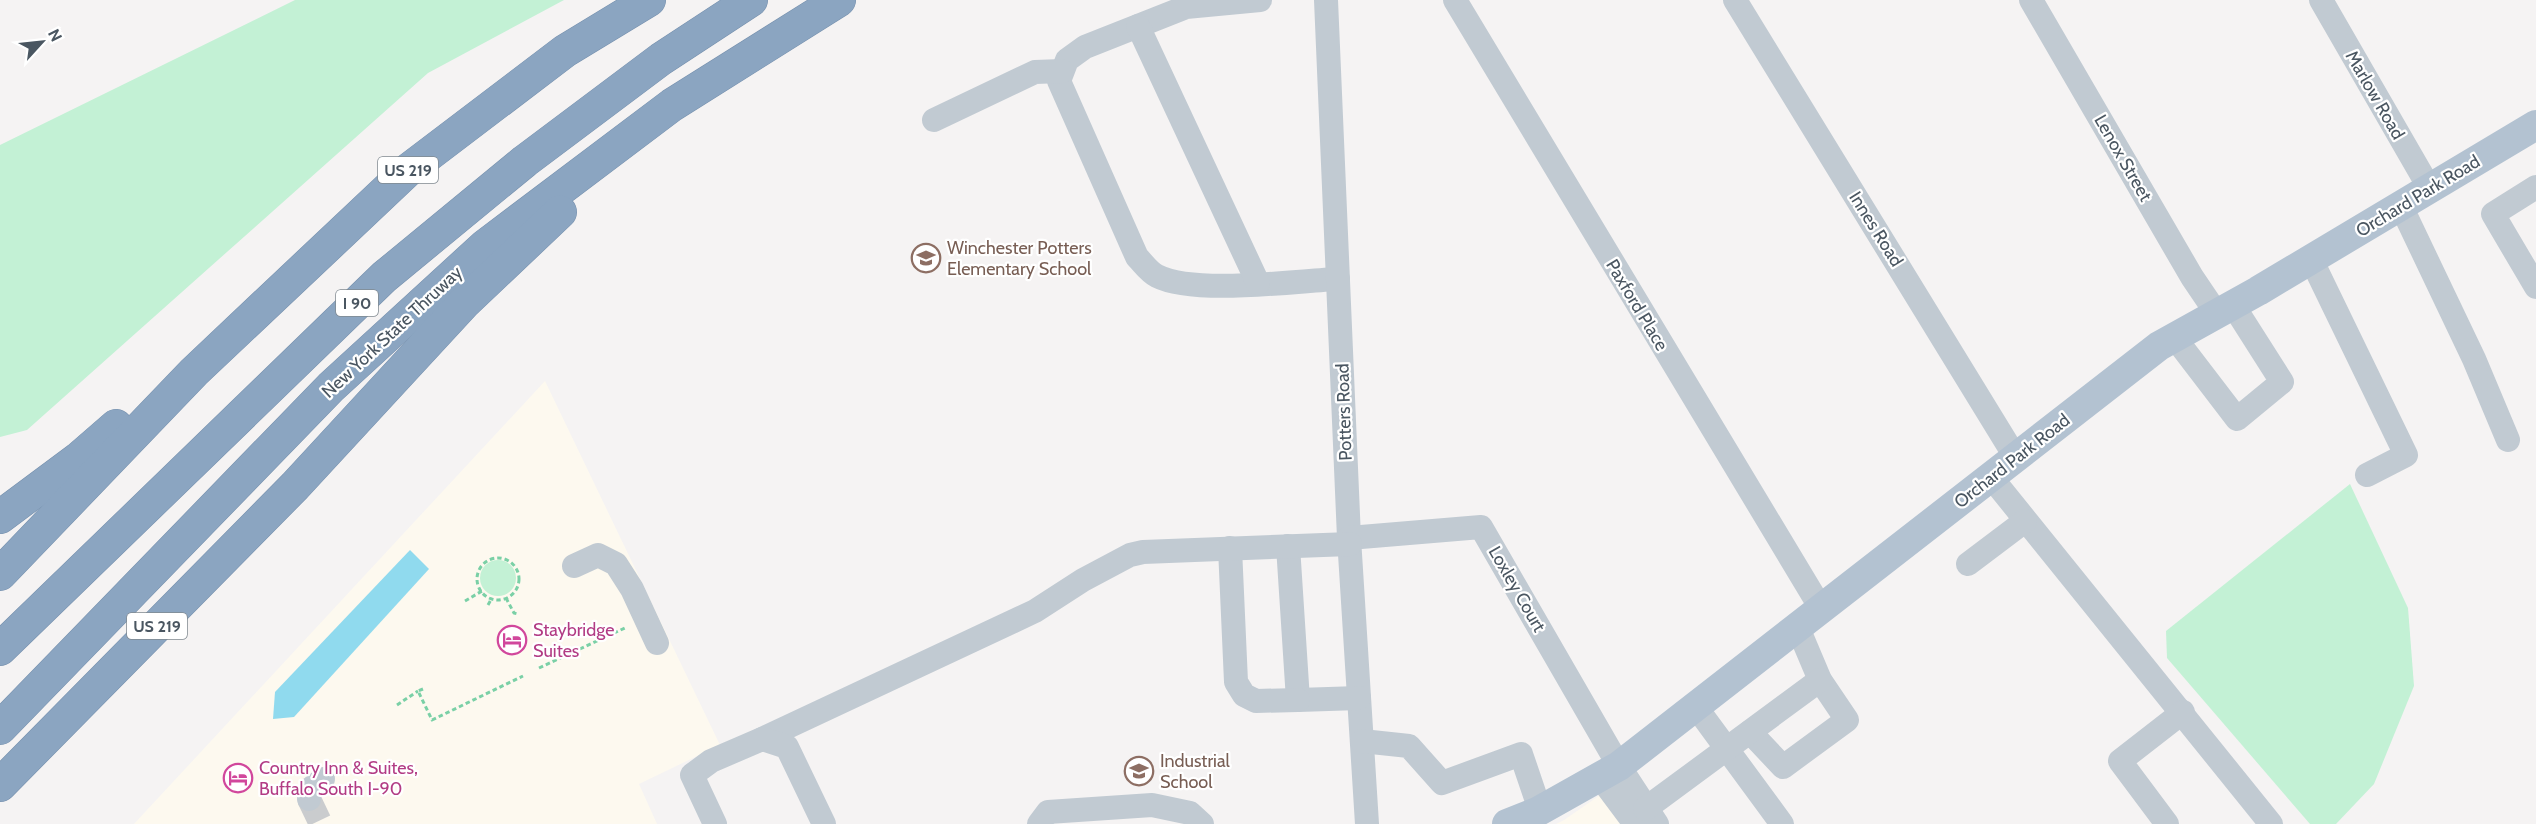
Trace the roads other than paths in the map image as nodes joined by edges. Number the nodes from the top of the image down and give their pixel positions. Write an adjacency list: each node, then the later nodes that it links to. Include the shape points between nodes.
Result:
1 (649, 0): 24 (highway, US 219, via 565,51 407,171)
2 (751, 0): 40 (highway, I 90, via 661,59 525,161 384,277)
3 (839, 0): 12 (highway, New York State Thruway / I 90)
4 (1260, 0): 10 (street, via 1186,8)
5 (1326, 0): 19 (street, Potters Road)
6 (1455, 0): 37 (street, Paxford Place)
7 (1735, 0): 26 (street, Innes Road)
8 (2031, 0): 22 (street, Lenox Street, via 2192,277)
9 (2320, 0): 16 (street, Marlow Road)
10 (1138, 26): 11 (street, via 1085,47 1067,60); 20 (street)
11 (1062, 71): 13 (street, via 1035,72); 20 (street, via 1059,81 1137,257 1155,275 1175,283)
12 (672, 105): 46 (highway, New York State Thruway / I 90, via 485,246 339,380); 52 (highway, US 219, via 464,303 295,486)
13 (934, 120)
14 (2536, 125): 16 (main road, Orchard Park Road)
15 (2536, 187): 21 (street, via 2493,214)
16 (2430, 189): 17 (main road, Orchard Park Road)
17 (2401, 206): 18 (main road, Orchard Park Road); 25 (street)
18 (2311, 259): 22 (main road, Orchard Park Road); 27 (street, via 2406,455)
19 (1338, 279): 20 (street); 31 (street, Potters Road)
20 (1258, 283)
21 (2536, 287)
22 (2225, 309): 23 (main road, Orchard Park Road); 23 (street, Lenox Street, via 2282,382 2237,419)
23 (2175, 338): 26 (main road, Orchard Park Road, via 2159,346)
24 (194, 372): 29 (highway, via 140,405 78,459); 36 (highway, US 219)
25 (2508, 440)
26 (2016, 458): 28 (main road, Orchard Park Road)
27 (2367, 475)
28 (1991, 477): 30 (street); 37 (main road, Orchard Park Road)
29 (0, 516)
30 (2025, 521): 34 (street); 45 (street, via 2141,666)
31 (1349, 541): 32 (street); 42 (street, Potters Road); 51 (street, Loxley Court, via 1481,527)
32 (1288, 546): 33 (street); 43 (street)
33 (1230, 548): 43 (street, via 1236,682 1244,695 1257,701); 48 (street, via 1130,555 1035,611)
34 (1968, 564)
35 (574, 566): 39 (street, via 598,555 616,564)
36 (0, 574)
37 (1822, 610): 38 (main road, Orchard Park Road)
38 (1798, 628): 41 (street); 44 (main road, Orchard Park Road)
39 (657, 643)
40 (0, 649)
41 (1820, 680): 47 (street); 47 (street, via 1847,720 1783,767)
42 (1359, 698): 43 (street); 49 (street, Potters Road)
43 (1298, 700)
44 (1696, 707): 50 (street); 51 (main road, Orchard Park Road)
45 (2183, 712): 65 (street, via 2120,761); 66 (street)
46 (0, 728)
47 (1750, 732): 50 (street)
48 (762, 739): 58 (street, via 711,761 692,775); 59 (street, via 787,747)
49 (1362, 741): 56 (street, via 1409,746 1442,783 1521,754); 62 (street, Potters Road)
50 (1728, 748): 57 (street); 64 (street)
51 (1610, 771): 56 (main road, Orchard Park Road); 57 (street)
52 (10, 775): 54 (highway)
53 (323, 779): 55 (street, via 310,789)
54 (0, 793)
55 (309, 799)
56 (1540, 810): 63 (main road, Orchard Park Road)
57 (1646, 819)
58 (715, 824)
59 (824, 824)
60 (1039, 824): 61 (street, via 1048,812 1152,805 1191,813)
61 (1202, 824)
62 (1367, 824)
63 (1507, 824)
64 (1782, 824)
65 (2167, 824)
66 (2271, 824)

